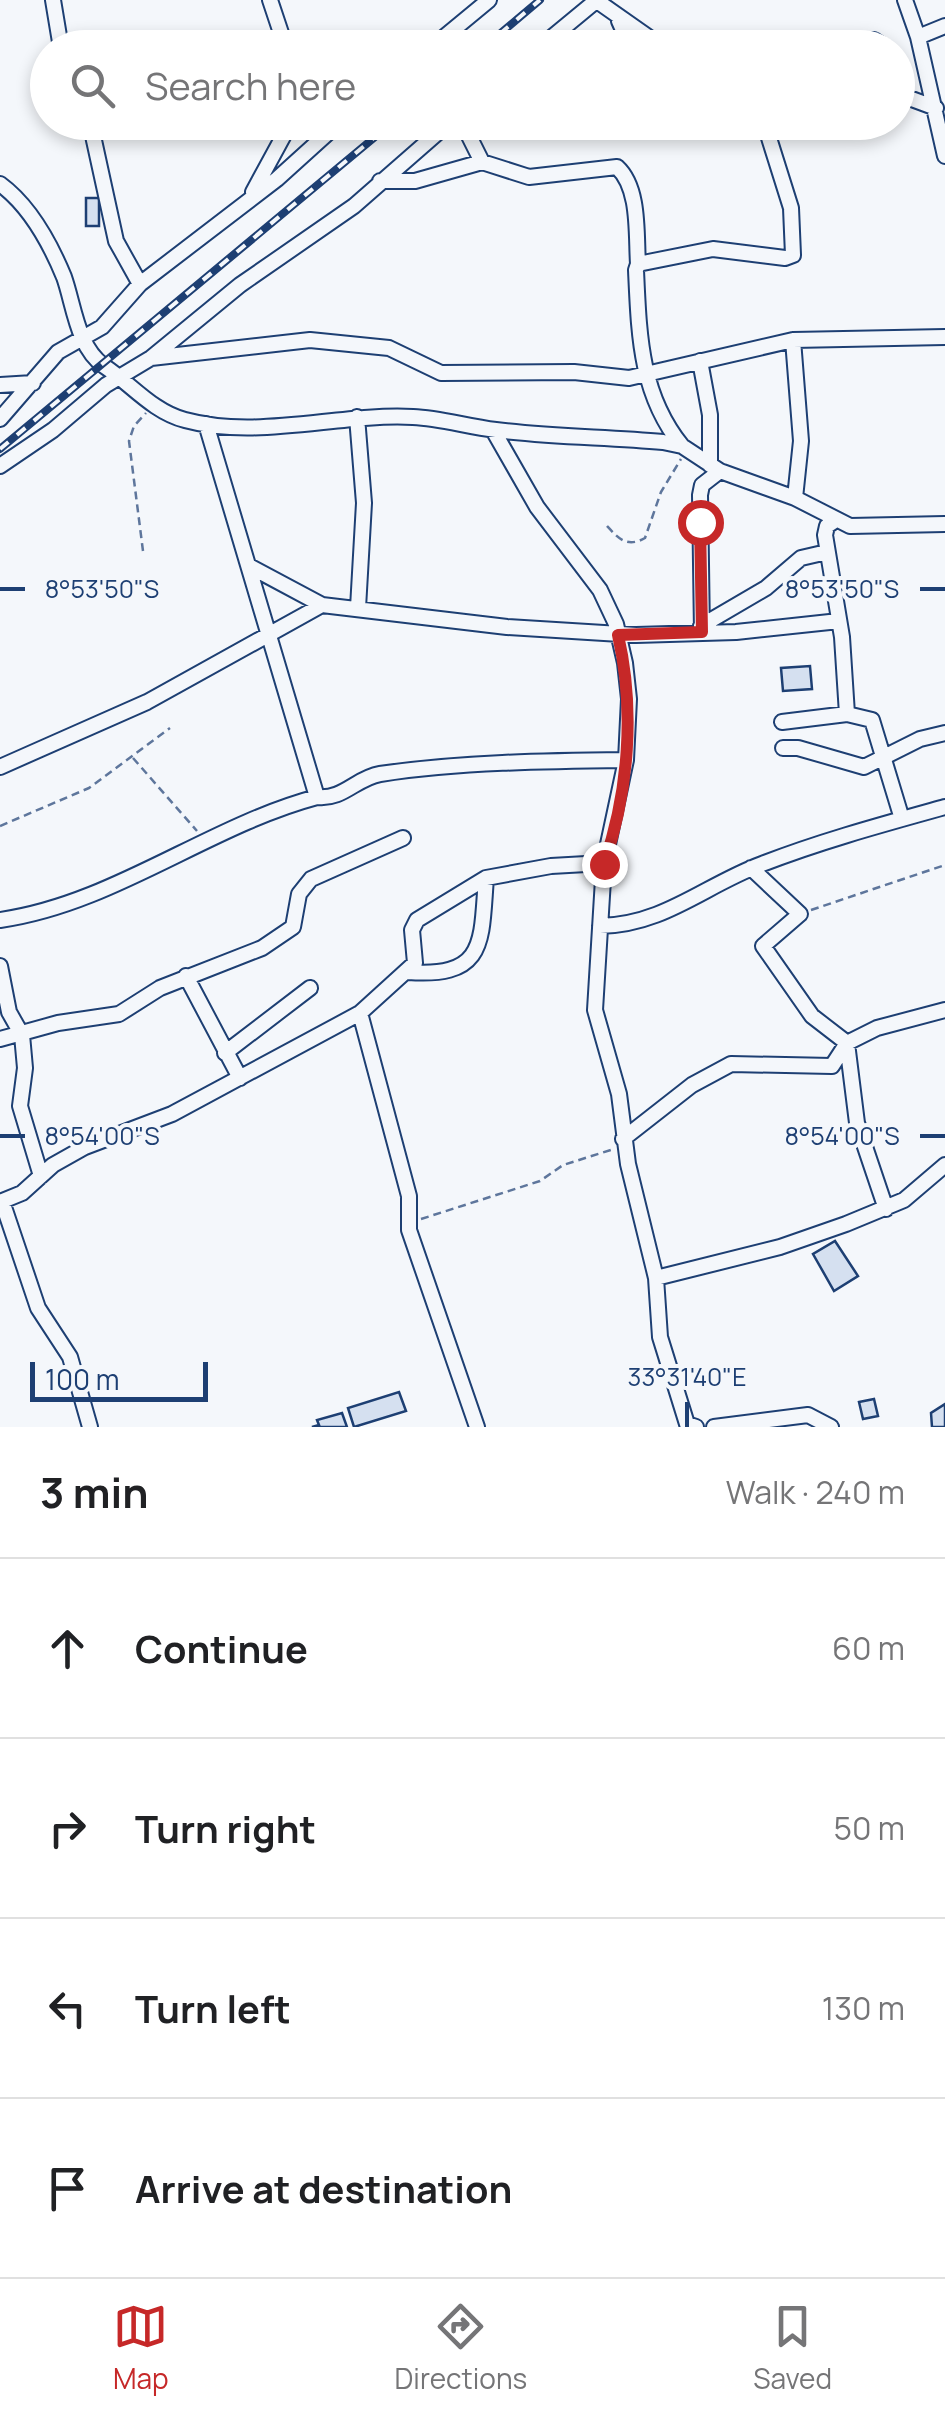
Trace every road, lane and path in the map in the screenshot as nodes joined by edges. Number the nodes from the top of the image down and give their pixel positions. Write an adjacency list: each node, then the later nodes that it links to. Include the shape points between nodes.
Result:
1 (53, 0): 8 (street)
2 (270, 0): 9 (street)
3 (489, 0): 10 (street)
4 (597, 0): 6 (street); 11 (street)
5 (904, 0): 14 (street)
6 (618, 17): 12 (street); 13 (street)
7 (945, 26): 14 (street)
8 (58, 30)
9 (280, 30)
10 (453, 30)
11 (561, 30)
12 (623, 30)
13 (637, 30)
14 (918, 37): 16 (street)
15 (915, 100): 16 (street)
16 (936, 108): 23 (street)
17 (94, 140): 29 (street, via 116,241)
18 (281, 140): 27 (street)
19 (319, 140): 27 (street)
20 (429, 140): 25 (street)
21 (471, 140): 24 (street)
22 (770, 140): 28 (street, via 792,208 792,255 713,249)
23 (945, 156)
24 (482, 162): 25 (street, via 415,180); 28 (street, via 529,177 616,167 627,176)
25 (380, 181): 33 (street)
26 (0, 184): 30 (street, via 26,209 52,251)
27 (250, 199): 29 (street)
28 (638, 264): 36 (street)
29 (140, 284): 30 (street, via 102,327)
30 (83, 336): 35 (street, via 102,364); 37 (street, via 58,352)
31 (945, 337): 32 (street)
32 (792, 340): 34 (street); 47 (street, via 802,441)
33 (151, 358): 35 (street); 36 (street, via 310,340 389,348 441,372)
34 (700, 361): 36 (street); 46 (street)
35 (122, 374): 39 (street); 45 (street)
36 (644, 376): 44 (street)
37 (33, 383): 38 (street); 41 (street)
38 (0, 384)
39 (154, 405): 42 (street); 51 (path, via 129,441)
40 (357, 417): 42 (street, via 274,426); 43 (street, via 414,417); 55 (street, via 364,503)
41 (0, 418)
42 (206, 424): 53 (street)
43 (493, 430): 44 (street); 59 (street, via 538,507 600,590)
44 (684, 448): 46 (street); 50 (path, via 645,538 628,543)
45 (0, 466)
46 (715, 468): 47 (street); 57 (street, via 700,495)
47 (795, 498): 48 (street)
48 (836, 520): 49 (street, via 867,528); 52 (street, via 826,526)
49 (945, 524)
50 (607, 526)
51 (143, 551)
52 (826, 552): 56 (street); 57 (street, via 801,558)
53 (248, 566): 54 (street); 58 (street)
54 (322, 605): 55 (street); 58 (street)
55 (358, 608): 59 (street)
56 (839, 621): 57 (street); 60 (street)
57 (702, 629): 59 (street)
58 (269, 632): 68 (street, via 147,702); 69 (street)
59 (618, 635): 67 (street, via 629,699)
60 (847, 714): 61 (street); 65 (street, via 872,720)
61 (782, 722)
62 (170, 728): 66 (path)
63 (945, 733): 65 (street)
64 (783, 748): 65 (street, via 850,767 878,763)
65 (884, 754): 71 (street)
66 (133, 758): 72 (path, via 74,796); 74 (path)
67 (626, 760): 69 (street, via 417,769 366,777 339,796); 75 (street)
68 (0, 767)
69 (318, 797): 74 (street)
70 (945, 807): 71 (street)
71 (902, 819): 77 (street)
72 (0, 826)
73 (403, 838): 84 (street, via 310,879 299,894 293,927 278,938)
74 (205, 839): 80 (street, via 84,897)
75 (604, 864): 78 (street); 81 (street)
76 (945, 866): 79 (path)
77 (751, 868): 79 (street); 81 (street, via 653,918)
78 (486, 878): 83 (street, via 417,920 417,959); 83 (street, via 482,937 468,963)
79 (800, 914): 90 (street, via 763,946 812,1016)
80 (0, 920)
81 (600, 926): 93 (street, via 596,1010 619,1094)
82 (0, 966): 88 (street, via 8,1012)
83 (408, 972): 87 (street)
84 (186, 976): 88 (street, via 119,1014 58,1022); 91 (street)
85 (310, 988): 91 (street)
86 (945, 1010): 90 (street)
87 (360, 1013): 92 (street); 98 (street, via 408,1196)
88 (22, 1035): 89 (street); 95 (street, via 20,1106)
89 (0, 1039)
90 (847, 1043): 93 (street, via 832,1066 731,1064 692,1085); 97 (street, via 857,1122)
91 (224, 1053): 92 (street)
92 (240, 1078): 95 (street, via 172,1114 85,1147)
93 (624, 1142): 98 (path, via 530,1184); 99 (street)
94 (945, 1165): 97 (street)
95 (40, 1176): 96 (street)
96 (1, 1202): 101 (street, via 38,1308 70,1357)
97 (886, 1209): 99 (street, via 780,1247)
98 (408, 1222): 102 (street)
99 (656, 1278): 100 (street, via 660,1338)
100 (690, 1426)
101 (90, 1427)
102 (477, 1427)
103 (714, 1427): 104 (street, via 808,1415)
104 (831, 1427)

